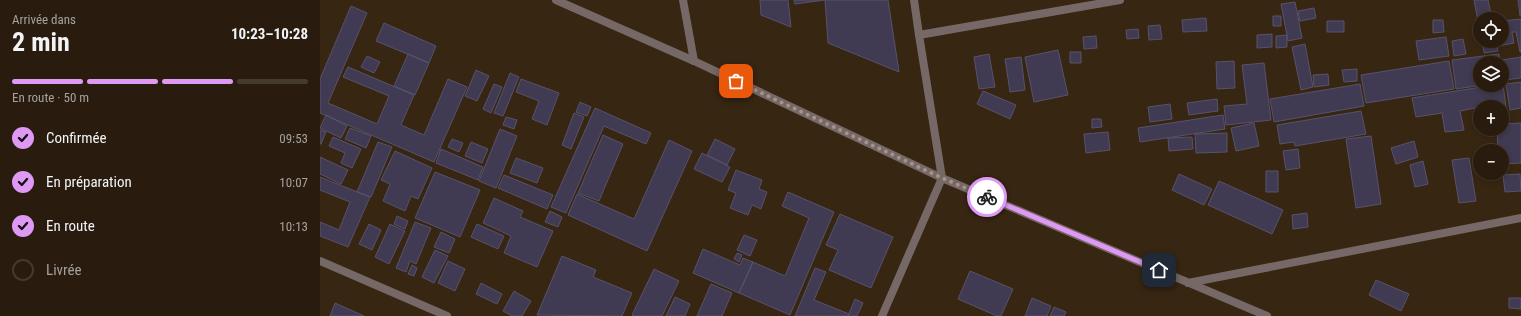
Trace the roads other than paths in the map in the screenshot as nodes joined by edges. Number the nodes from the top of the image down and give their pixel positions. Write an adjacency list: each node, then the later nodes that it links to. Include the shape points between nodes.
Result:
1 (556, 0): 6 (street)
2 (683, 0): 6 (street)
3 (914, 0): 5 (street)
4 (1120, 0): 5 (street)
5 (919, 35): 7 (street)
6 (694, 61): 7 (street)
7 (942, 178): 10 (street); 12 (street)
8 (1521, 218): 10 (street)
9 (320, 261): 11 (street)
10 (1188, 283): 13 (street)
11 (447, 316)
12 (882, 316)
13 (1267, 316)

